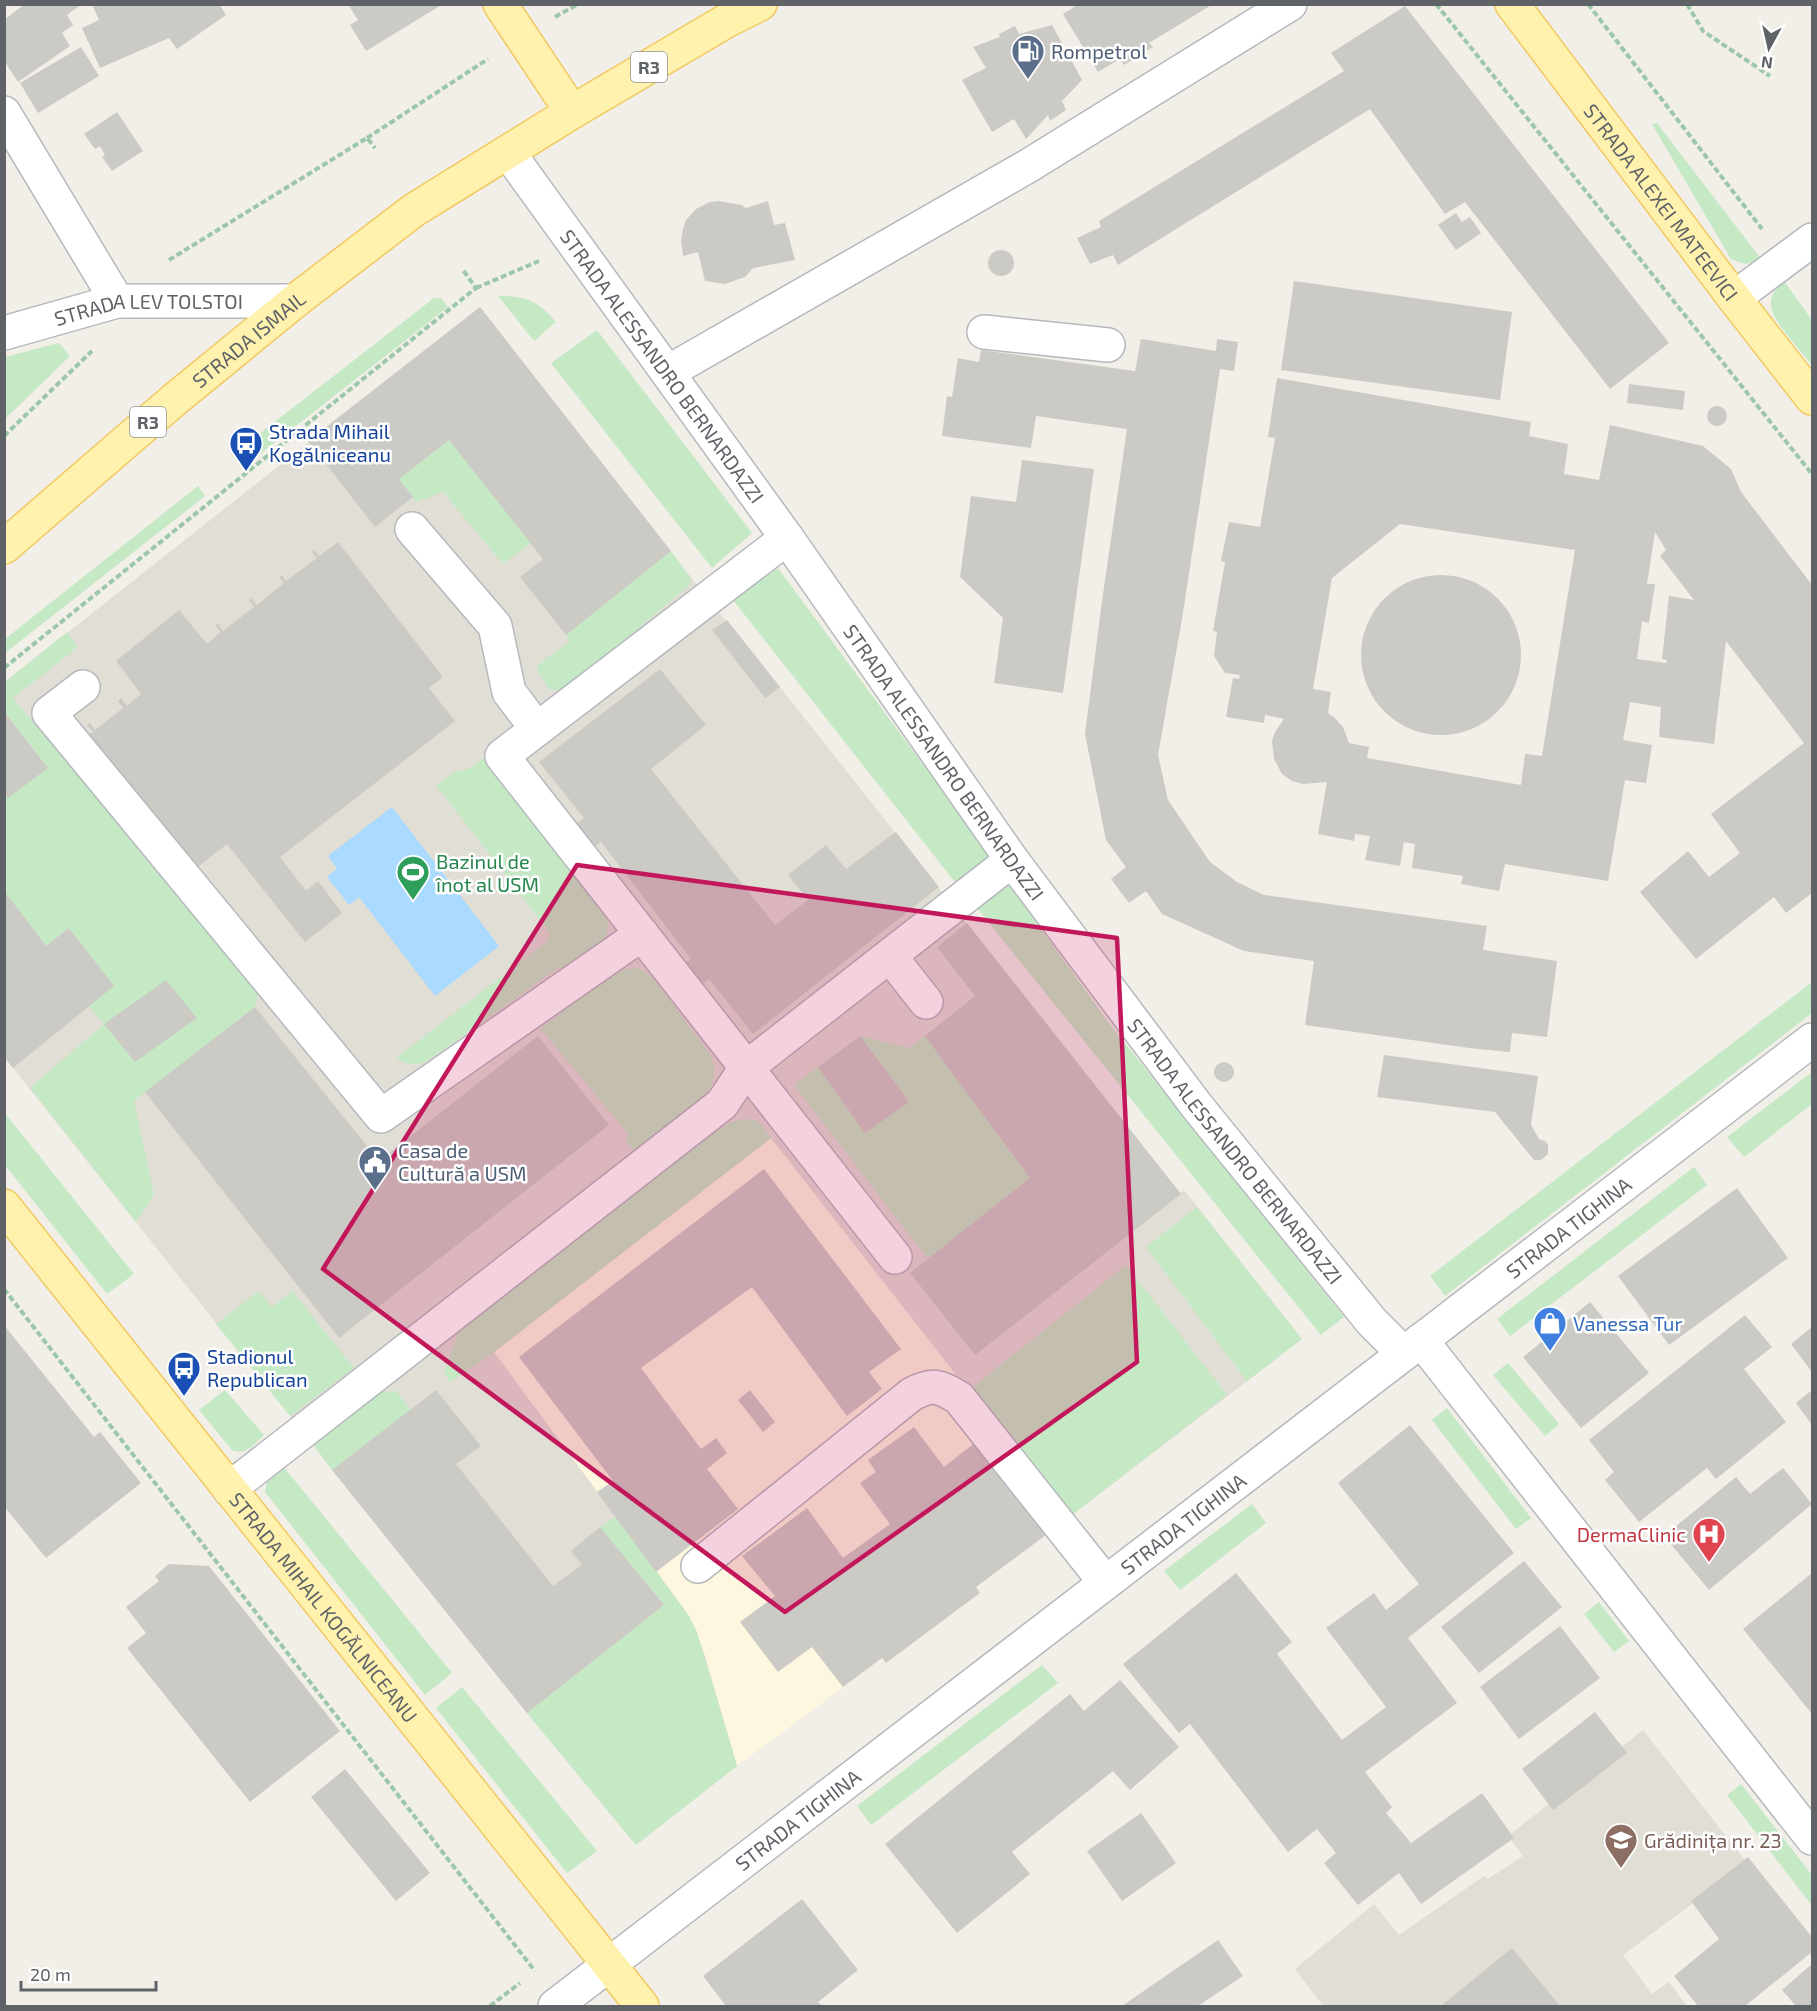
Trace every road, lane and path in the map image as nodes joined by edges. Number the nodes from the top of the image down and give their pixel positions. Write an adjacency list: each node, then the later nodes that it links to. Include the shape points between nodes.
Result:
1 (500, 4): 8 (main road)
2 (760, 4): 10 (main road, R3)
3 (1290, 4): 28 (street, via 1028,166)
4 (1436, 4): 31 (path)
5 (1512, 4): 21 (main road, STRADA ALEXEI MATEEVICI)
6 (1588, 4): 17 (path)
7 (1687, 4): 9 (path, via 1702,31)
8 (522, 36): 10 (main road); 12 (path)
9 (1770, 76)
10 (572, 112): 14 (main road, R3)
11 (4, 113): 22 (street)
12 (367, 138): 13 (path); 18 (path)
13 (375, 148)
14 (508, 152): 15 (street, STRADA ALESSANDRO BERNARDAZZI); 23 (main road, STRADA ISMAIL / R3, via 414,210)
15 (570, 237): 20 (path, via 534,265); 28 (street, STRADA ALESSANDRO BERNARDAZZI)
16 (1812, 240): 17 (street)
17 (1785, 260): 21 (street)
18 (164, 263)
19 (463, 270): 20 (path)
20 (476, 288): 35 (path)
21 (1734, 298): 29 (main road, STRADA ALEXEI MATEEVICI)
22 (117, 301): 23 (street, STRADA LEV TOLSTOI); 25 (street, STRADA LEV TOLSTOI)
23 (295, 301): 34 (main road, STRADA ISMAIL / R3)
24 (984, 332): 27 (street)
25 (4, 333)
26 (92, 344): 30 (path, via 92,353)
27 (1108, 345)
28 (668, 372): 33 (street, STRADA ALESSANDRO BERNARDAZZI)
29 (1812, 398)
30 (4, 435)
31 (1812, 474)
32 (412, 529): 37 (street, via 495,626 509,692)
33 (787, 538): 37 (street); 38 (street, STRADA ALESSANDRO BERNARDAZZI)
34 (4, 547)
35 (4, 668)
36 (83, 687): 39 (street, via 49,713 381,1116)
37 (537, 729): 39 (street, via 502,756)
38 (1012, 860): 40 (street); 47 (street, STRADA ALESSANDRO BERNARDAZZI, via 1196,1106 1372,1322)
39 (642, 934): 43 (street)
40 (890, 956): 41 (street); 43 (street)
41 (926, 1002)
42 (1812, 1040): 47 (street, STRADA TIGHINA)
43 (746, 1068): 45 (street); 48 (street, via 722,1104)
44 (4, 1206): 48 (main road, STRADA MIHAIL KOGĂLNICEANU)
45 (895, 1257)
46 (4, 1289): 53 (path)
47 (1412, 1347): 50 (street, STRADA TIGHINA); 51 (street, STRADA ALESSANDRO BERNARDAZZI)
48 (229, 1489): 52 (main road, STRADA MIHAIL KOGĂLNICEANU)
49 (698, 1566): 50 (street, via 912,1394 927,1387 942,1388 959,1398)
50 (1105, 1582): 52 (street, STRADA TIGHINA)
51 (1812, 1838)
52 (608, 1964): 56 (street, STRADA TIGHINA); 57 (main road, STRADA MIHAIL KOGĂLNICEANU)
53 (535, 1972)
54 (526, 1979): 55 (path)
55 (490, 2007)
56 (555, 2007)
57 (642, 2007)

